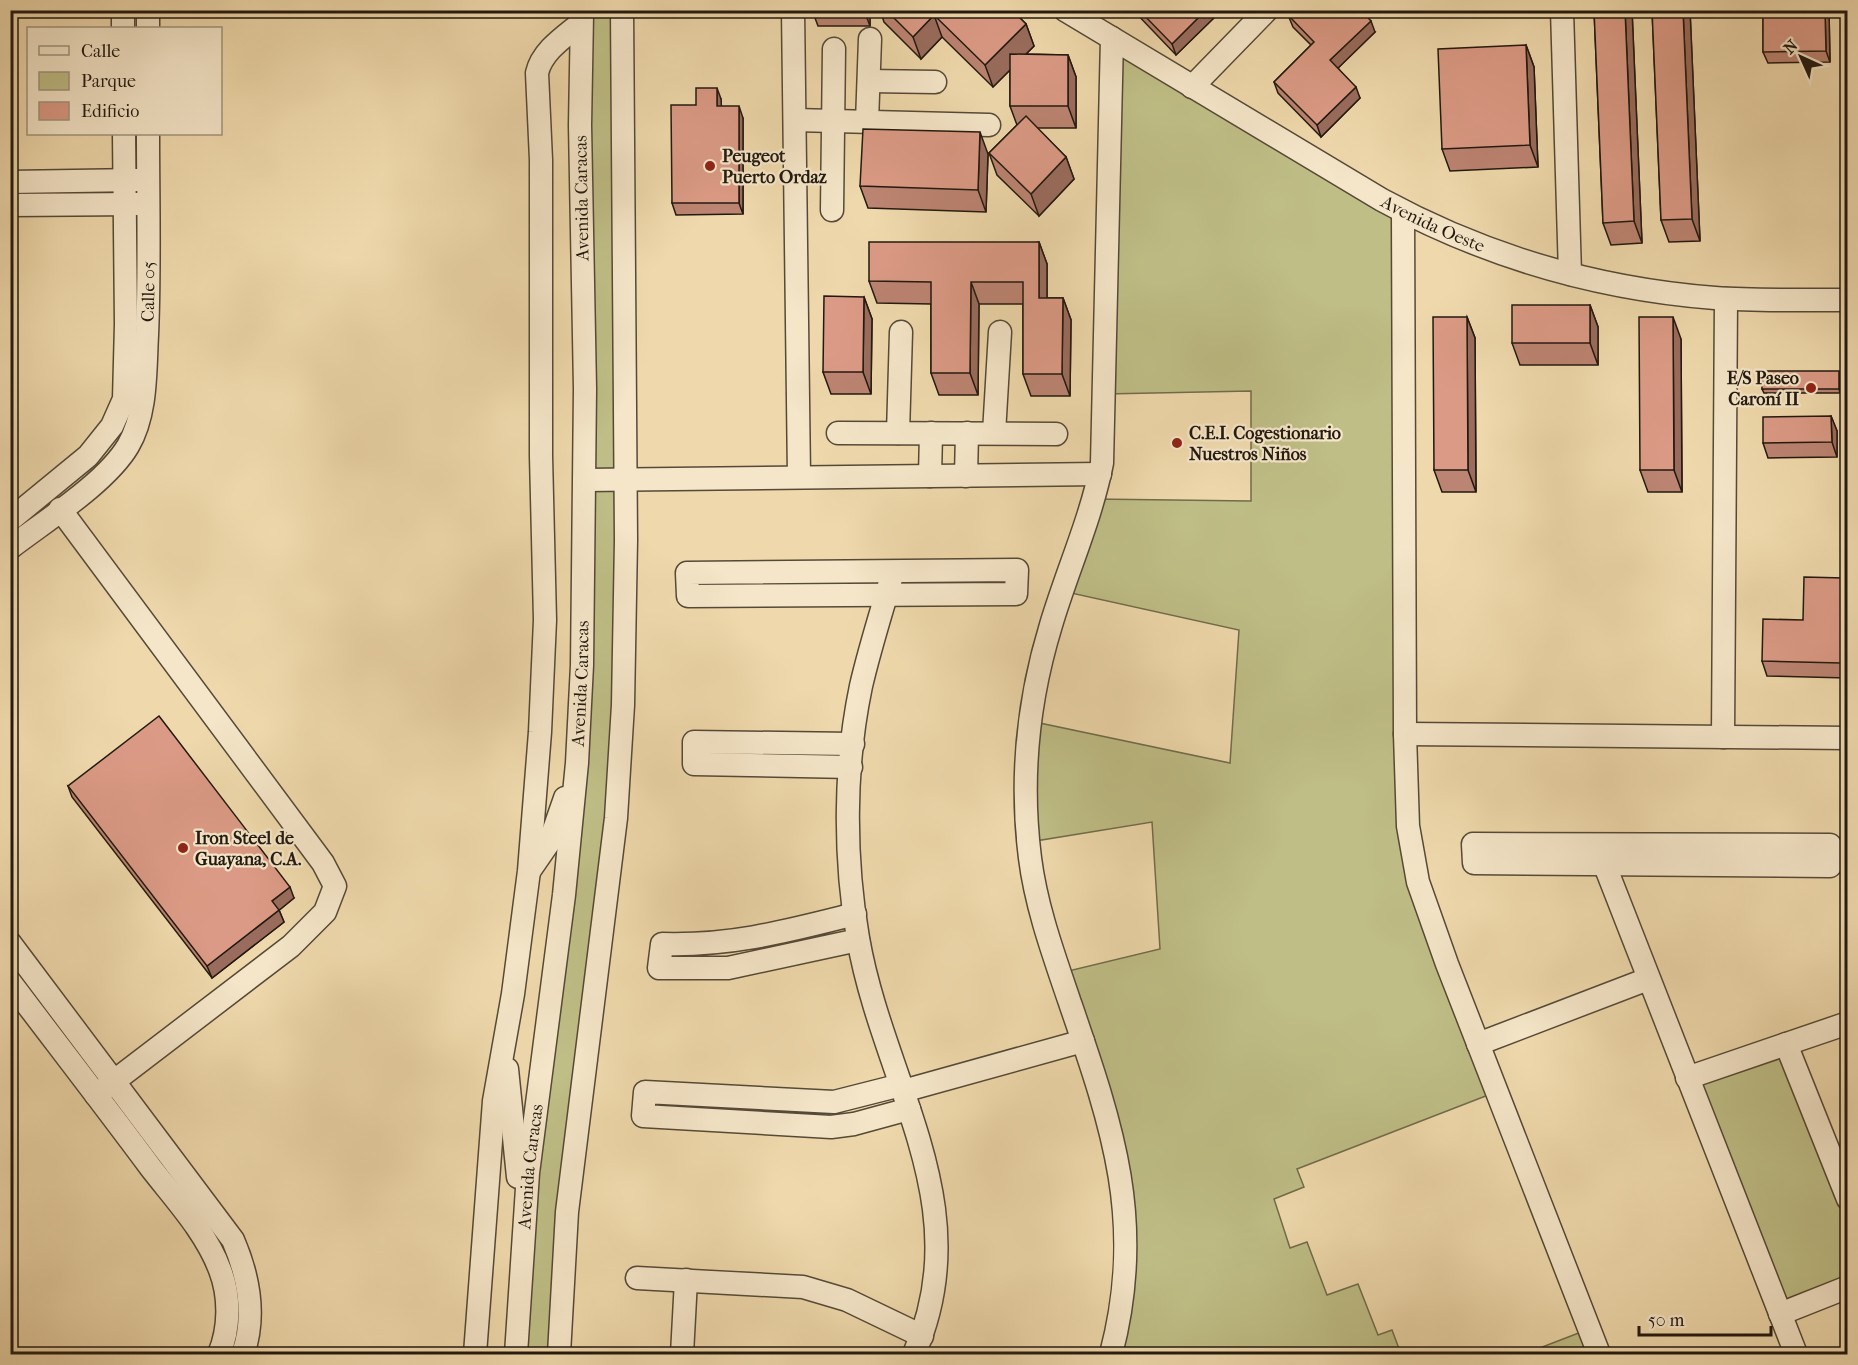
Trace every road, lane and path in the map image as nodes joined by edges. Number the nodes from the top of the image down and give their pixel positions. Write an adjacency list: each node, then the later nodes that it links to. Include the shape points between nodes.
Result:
1 (123, 10): 9 (street)
2 (148, 10): 10 (street)
3 (622, 10): 46 (street)
4 (793, 10): 17 (street)
5 (1065, 10): 11 (street, Avenida Oeste)
6 (1267, 10): 16 (street)
7 (1562, 10): 31 (street)
8 (582, 17): 47 (street, Avenida Caracas); 60 (street, via 550,49 539,63 537,73 545,620)
9 (123, 27)
10 (148, 27)
11 (1112, 38): 16 (street, Avenida Oeste); 42 (street, via 1107,333)
12 (870, 39): 14 (street)
13 (834, 49): 18 (street)
14 (868, 81): 15 (street); 19 (street)
15 (935, 82)
16 (1192, 87): 30 (street, Avenida Oeste)
17 (795, 120): 18 (street); 45 (street)
18 (834, 121): 19 (street); 29 (street)
19 (867, 122): 20 (street)
20 (989, 125)
21 (124, 135): 24 (street, Calle 05)
22 (148, 135): 23 (street, Calle 05)
23 (148, 180): 24 (street); 27 (street, Calle 05)
24 (124, 181): 25 (street); 26 (street, Calle 05)
25 (10, 182)
26 (125, 204): 27 (street); 28 (street); 49 (street, Calle 05, via 124,399 118,416 79,466)
27 (148, 204): 48 (street, Calle 05, via 145,388 139,418 128,447 96,482)
28 (10, 205)
29 (832, 210)
30 (1403, 212): 31 (street, Avenida Oeste, via 1488,250); 53 (street)
31 (1570, 274): 32 (street, Avenida Oeste, via 1640,289)
32 (1726, 299): 33 (street, Avenida Oeste); 54 (street)
33 (1848, 300)
34 (901, 332): 37 (street)
35 (1000, 332): 40 (street)
36 (838, 433): 37 (street)
37 (898, 433): 38 (street)
38 (931, 433): 39 (street); 43 (street)
39 (967, 433): 40 (street); 44 (street)
40 (994, 433): 41 (street)
41 (1056, 434)
42 (1100, 474): 44 (street); 67 (street, via 1040,663 1026,759 1027,827 1035,888)
43 (930, 476): 44 (street); 45 (street)
44 (966, 476)
45 (799, 477): 46 (street)
46 (625, 479): 47 (street); 86 (street, via 623,705 616,818 569,1193)
47 (585, 480): 57 (street, Avenida Caracas)
48 (60, 509): 50 (street); 72 (street, via 323,863 335,886 325,912 300,938)
49 (10, 520)
50 (10, 548)
51 (893, 572): 52 (street); 52 (street, via 1017,570 1016,594); 52 (street, via 687,573 687,596)
52 (886, 594): 56 (street, via 861,686)
53 (1405, 734): 54 (street); 68 (street, via 1408,826 1418,882)
54 (1723, 737): 55 (street)
55 (1848, 738)
56 (853, 744): 58 (street); 58 (street, via 694,742 694,764)
57 (577, 763): 60 (street, via 550,842); 76 (street, Avenida Caracas, via 528,1173)
58 (851, 767): 61 (street, via 850,847)
59 (1600, 854): 59 (street, via 1830,866 1830,844); 64 (street)
60 (529, 871): 70 (street)
61 (855, 914): 62 (street); 62 (street, via 751,940 662,944 659,968 736,967)
62 (858, 940): 74 (street)
63 (10, 943): 72 (street)
64 (1648, 979): 68 (street); 71 (street)
65 (10, 982): 73 (street)
66 (1848, 1023): 69 (street)
67 (1083, 1041): 74 (street); 88 (street, via 1104,1103 1126,1225 1124,1291)
68 (1478, 1044): 89 (street)
69 (1786, 1044): 71 (street); 75 (street)
70 (504, 1050): 76 (street); 84 (street, via 494,1101)
71 (1687, 1078): 80 (street)
72 (114, 1080): 73 (street); 83 (street, via 233,1240 249,1288 249,1323)
73 (96, 1095): 82 (street, via 213,1254 227,1301)
74 (905, 1095): 74 (street, via 834,1102 645,1092 643,1116 822,1127 854,1124); 81 (street, via 936,1214 935,1288)
75 (1848, 1199)
76 (524, 1246): 85 (street, Avenida Caracas)
77 (637, 1278): 78 (street)
78 (686, 1280): 81 (street, via 774,1284 826,1292 875,1312); 87 (street)
79 (1848, 1287): 80 (street)
80 (1780, 1314): 90 (street)
81 (918, 1345)
82 (219, 1354)
83 (243, 1354)
84 (475, 1354)
85 (516, 1354)
86 (559, 1354)
87 (682, 1354)
88 (1111, 1354)
89 (1599, 1354)
90 (1796, 1354)

